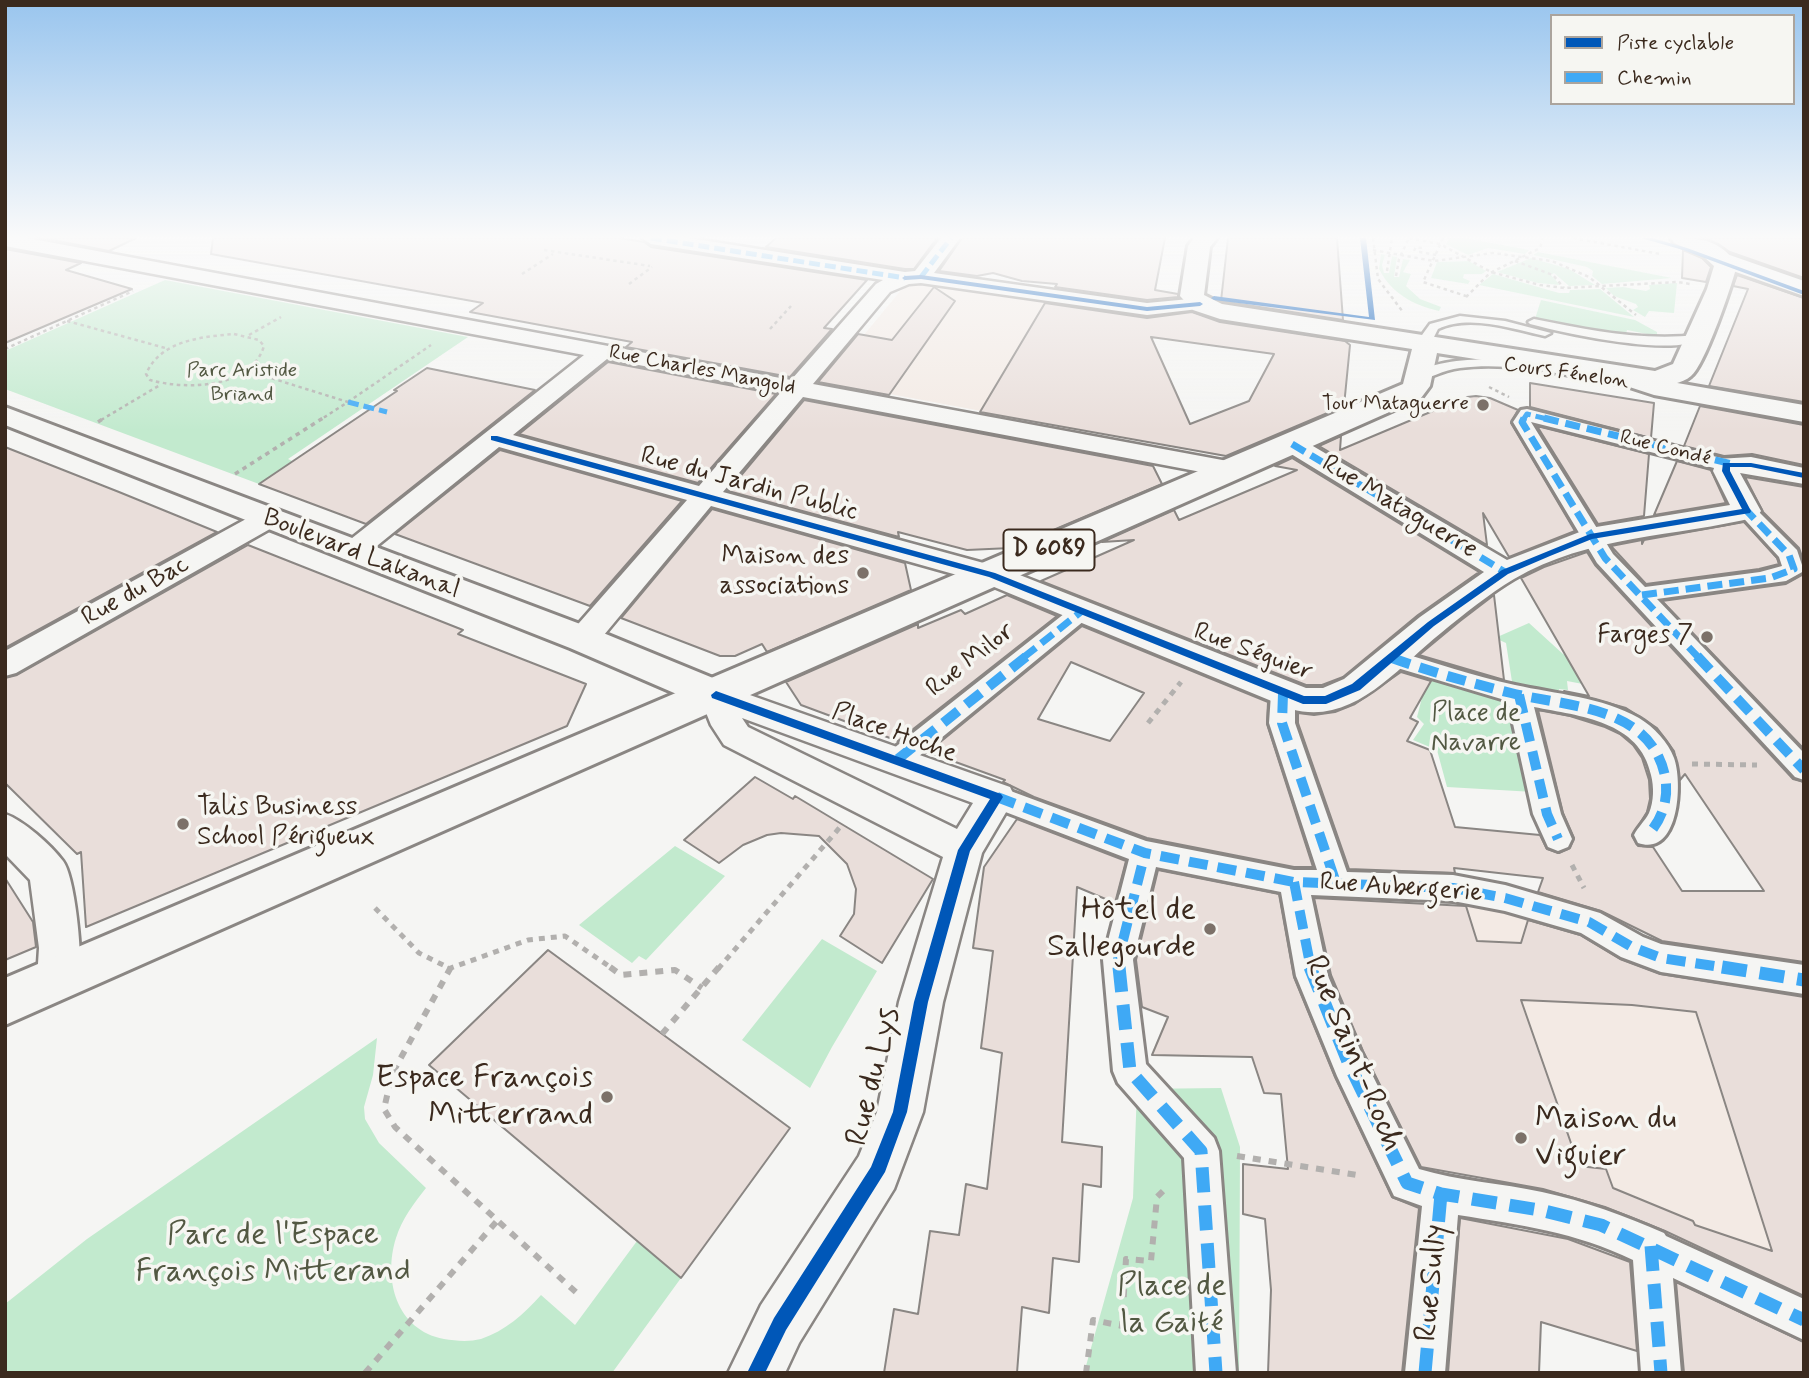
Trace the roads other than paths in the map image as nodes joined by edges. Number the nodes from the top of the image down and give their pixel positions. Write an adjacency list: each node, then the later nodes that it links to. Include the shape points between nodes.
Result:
1 (341, 302): 11 (street, Rue Charles Mangold)
2 (871, 302): 14 (street)
3 (1096, 302): 5 (street, via 1147,309)
4 (1713, 302): 9 (main road, D 6089)
5 (1200, 304): 7 (main road, D 6089, via 1239,315)
6 (1534, 322): 9 (lane, via 1635,342)
7 (1361, 333): 10 (main road, D 6089); 15 (main road, D 6089, via 1388,343 1398,354)
8 (1571, 338): 10 (lane, via 1465,320 1435,325)
9 (1698, 338): 12 (main road, D 6089, via 1684,369 1674,375 1655,379)
10 (1426, 343): 12 (main road, D 6089); 15 (main road)
11 (602, 352): 14 (street, Rue Charles Mangold); 18 (street)
12 (1614, 373): 13 (main road, D 6089)
13 (1654, 387): 15 (lane, Cours Fénelon / D 6089, via 1477,363); 16 (main road, D 6089)
14 (799, 389): 21 (street, Rue Charles Mangold); 23 (street)
15 (1401, 392): 19 (main road, D 6089)
16 (1804, 414)
17 (5, 415): 25 (main road, Boulevard Lakanal)
18 (494, 438): 23 (street, Rue du Jardin Public); 27 (street)
19 (1292, 444): 21 (main road, D 6089); 28 (street, Rue Mataguerre)
20 (1726, 465): 22 (street, Rue Condé); 24 (street); 26 (street, Rue Condé, via 1527,414 1522,422)
21 (1233, 470): 29 (main road, D 6089)
22 (1804, 476)
23 (706, 496): 29 (street, Rue du Jardin Public); 32 (street)
24 (1747, 511): 26 (street, Rue Séguier); 30 (street, via 1789,555 1794,569 1764,578)
25 (267, 519): 27 (main road, Boulevard Lakanal); 34 (street, Rue du Bac)
26 (1590, 537): 28 (street, Rue Séguier); 30 (street)
27 (352, 552): 32 (main road, Boulevard Lakanal)
28 (1505, 572): 33 (street, Rue Séguier, via 1430,624)
29 (992, 575): 31 (street, Rue Séguier); 37 (main road, D 6089)
30 (1642, 595): 39 (street)
31 (1082, 611): 35 (street, Rue Séguier); 38 (street, Rue Milor)
32 (583, 639): 37 (main road, Boulevard Lakanal)
33 (1392, 657): 35 (street, Rue Séguier, via 1356,687 1326,700); 36 (street, via 1436,674)
34 (5, 665)
35 (1283, 694): 47 (street, via 1282,723)
36 (1516, 694): 42 (street, via 1584,707 1622,720 1652,741 1665,763 1667,801 1661,821); 43 (street, via 1547,814)
37 (716, 695): 38 (street, Place Hoche); 44 (street, via 736,736); 48 (main road, D 6089)
38 (898, 759): 40 (street, Place Hoche)
39 (1804, 770)
40 (997, 797): 44 (street); 45 (street, Rue Aubergerie)
41 (5, 829): 48 (street, via 49,873 61,948)
42 (1648, 835)
43 (1558, 839)
44 (964, 850): 54 (street, Rue du Lys, via 921,1002 900,1112 877,1172 780,1324)
45 (1145, 853): 46 (street, Rue Aubergerie); 55 (street, via 1118,960 1130,1071 1201,1151)
46 (1294, 882): 47 (street, Rue Aubergerie); 51 (street, Rue Saint-Roch, via 1312,976 1349,1064)
47 (1336, 883): 49 (street, Rue Aubergerie, via 1453,888 1505,898 1589,922 1661,958)
48 (58, 979): 50 (main road, D 6089)
49 (1804, 980)
50 (5, 1002)
51 (1424, 1189): 52 (street, via 1589,1222); 56 (street, Rue Sully)
52 (1651, 1247): 53 (street); 57 (street)
53 (1804, 1320)
54 (756, 1373)
55 (1216, 1373)
56 (1425, 1373)
57 (1661, 1373)

